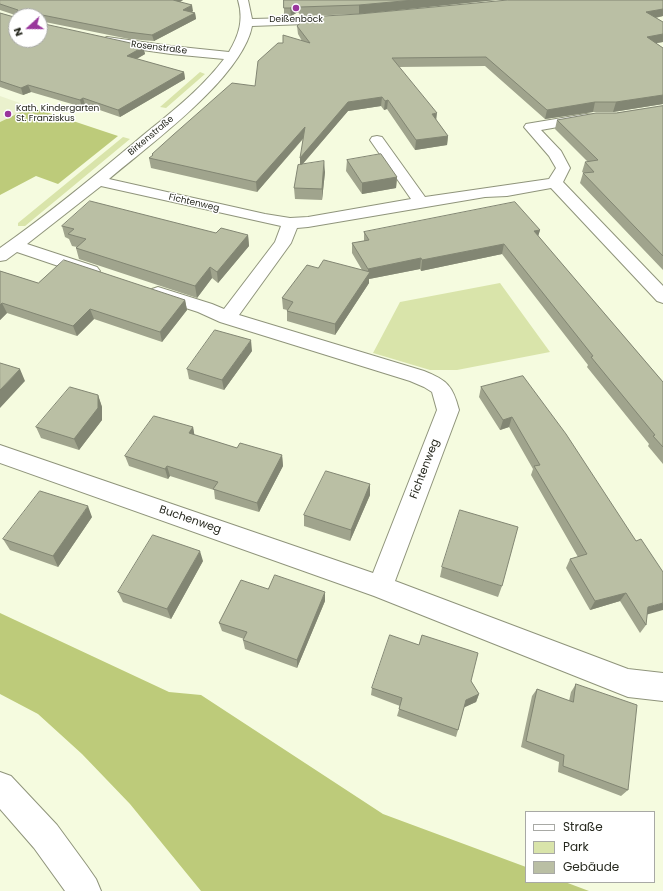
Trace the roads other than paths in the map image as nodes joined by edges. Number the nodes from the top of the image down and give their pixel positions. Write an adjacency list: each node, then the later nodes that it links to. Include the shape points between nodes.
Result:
1 (243, 0): 3 (street, Birkenstraße)
2 (346, 19): 3 (street)
3 (247, 23): 5 (street, Birkenstraße, via 242,40)
4 (95, 38): 5 (street, Rosenstraße, via 151,48)
5 (232, 56): 8 (street, Birkenstraße, via 188,104)
6 (600, 117): 9 (street, via 530,127 556,154 563,168)
7 (377, 140): 10 (street)
8 (98, 181): 11 (street, Fichtenweg); 12 (street, Birkenstraße)
9 (555, 182): 10 (street, Fichtenweg); 16 (street)
10 (421, 202): 11 (street, Fichtenweg)
11 (290, 223): 17 (street, via 283,243)
12 (14, 246): 13 (street, Birkenstraße); 14 (street)
13 (0, 256)
14 (103, 275)
15 (140, 287): 17 (street, via 205,308)
16 (663, 297)
17 (227, 318): 19 (street, Fichtenweg, via 417,376 436,383 444,392 448,410)
18 (0, 454): 19 (street, Buchenweg)
19 (380, 587): 20 (street, via 628,683)
20 (663, 687)
21 (0, 787): 22 (street, via 18,804 73,873)
22 (84, 891)

